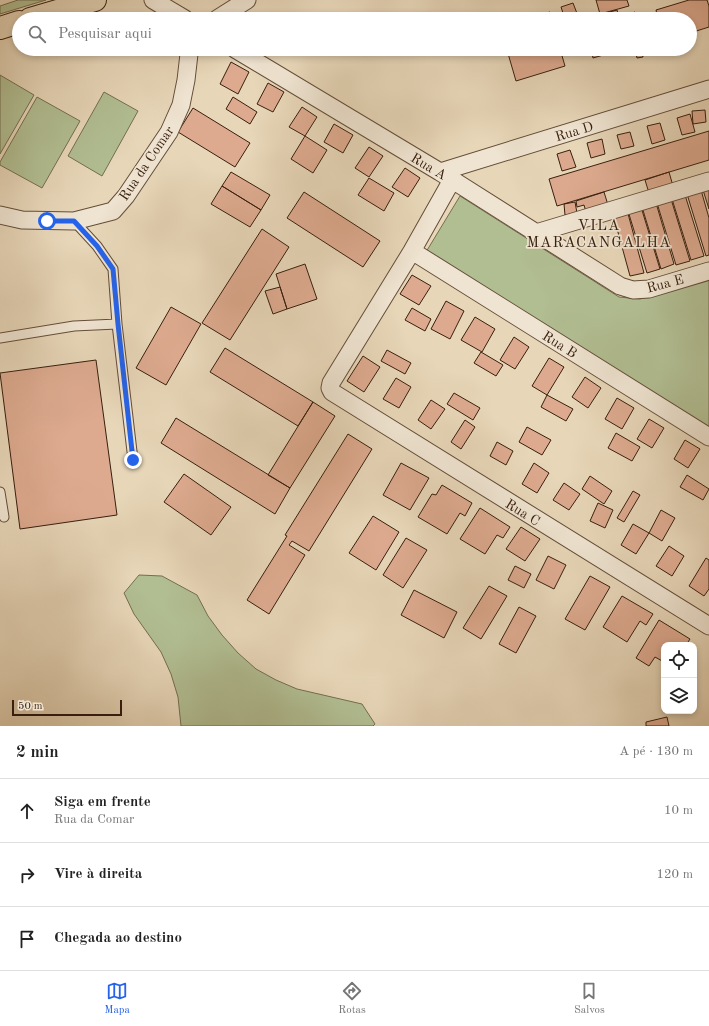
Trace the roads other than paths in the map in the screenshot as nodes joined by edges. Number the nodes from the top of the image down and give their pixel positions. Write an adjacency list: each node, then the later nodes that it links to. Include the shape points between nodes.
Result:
1 (95, 0): 5 (main road)
2 (154, 0): 4 (street)
3 (247, 0): 6 (street)
4 (180, 11)
5 (54, 12)
6 (228, 12)
7 (12, 24): 8 (main road)
8 (0, 28)
9 (189, 56): 15 (street, Rua da Comar, via 181,105 170,132 126,196 113,211)
10 (247, 56): 12 (street, Rua A)
11 (709, 89): 12 (street, Rua D)
12 (446, 176): 16 (street, Rua A); 17 (street)
13 (709, 181): 16 (street)
14 (0, 215): 15 (street, Rua da Comar, via 22,220)
15 (74, 221): 20 (lane, via 97,246 113,269)
16 (536, 233): 19 (street, Rua A)
17 (412, 251): 22 (street, Rua B); 26 (street, Rua C, via 331,383 332,392)
18 (709, 271): 19 (street, Rua E, via 649,289 633,290)
19 (620, 286)
20 (118, 324): 21 (lane, via 74,326); 23 (lane)
21 (0, 338)
22 (709, 437)
23 (133, 460)
24 (0, 492): 25 (lane)
25 (4, 517)
26 (709, 626)

